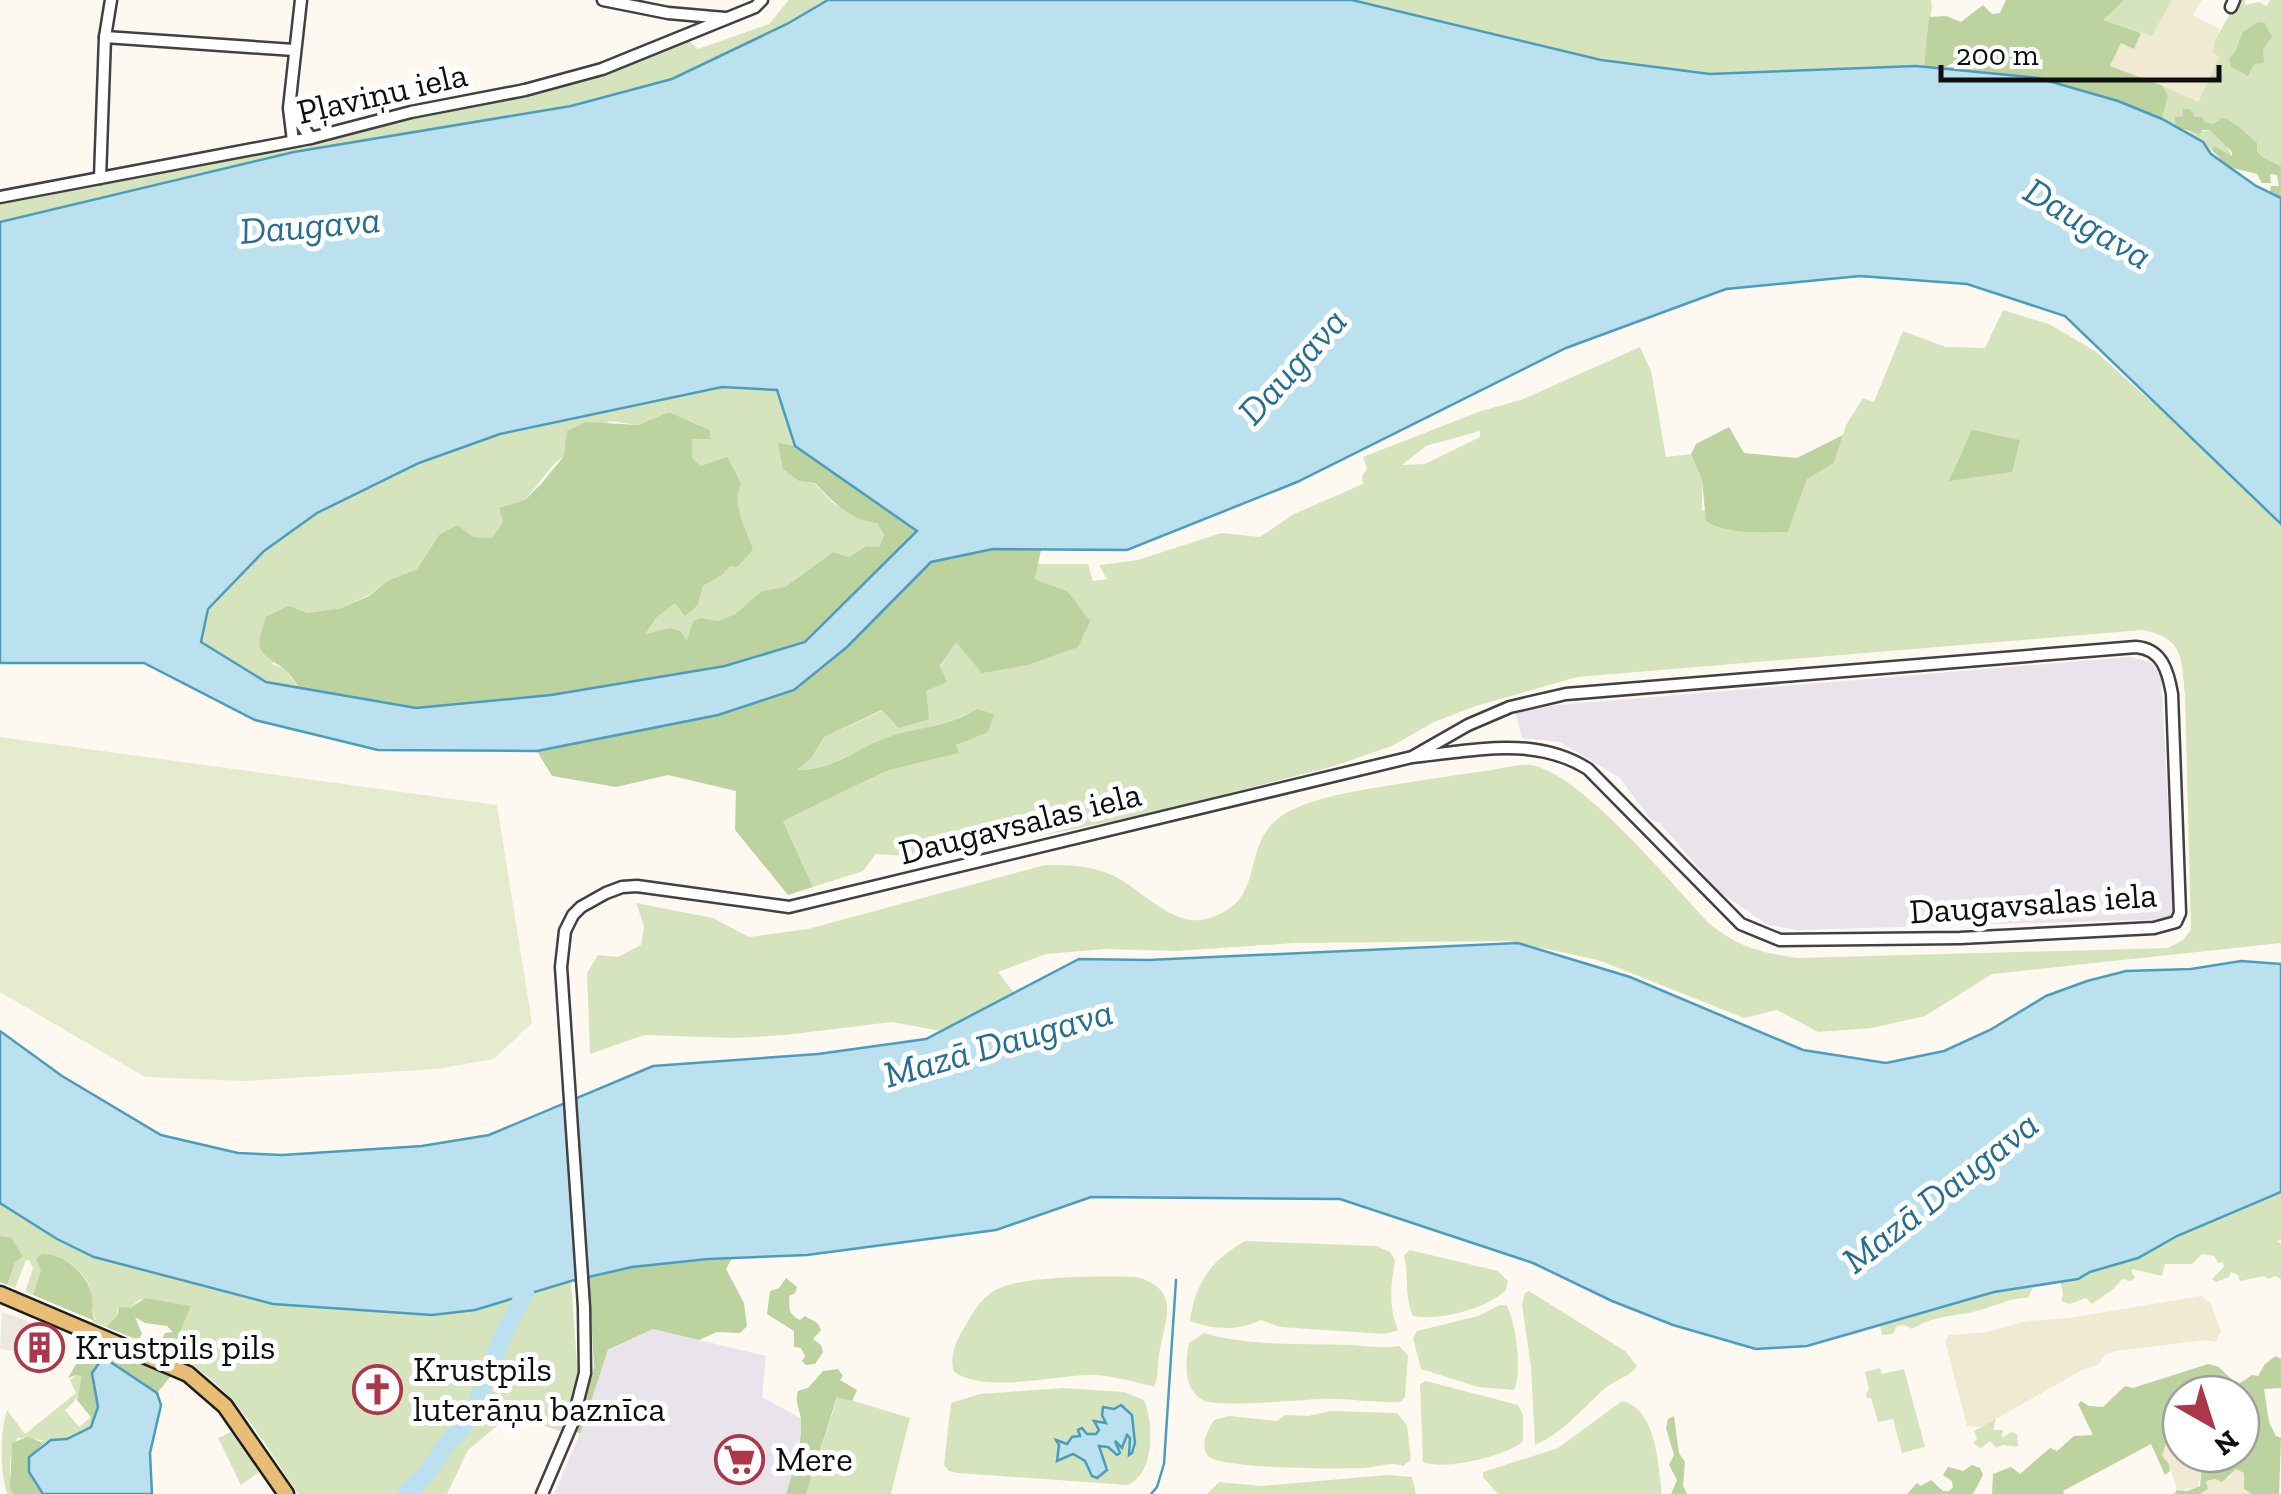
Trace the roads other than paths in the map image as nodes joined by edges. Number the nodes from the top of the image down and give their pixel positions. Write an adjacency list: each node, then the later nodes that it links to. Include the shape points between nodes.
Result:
1 (111, 0): 6 (street)
2 (300, 0): 7 (street)
3 (603, 0): 5 (street)
4 (762, 0): 5 (street, Pļaviņu iela)
5 (725, 18): 9 (street, Pļaviņu iela, via 602,69)
6 (105, 37): 7 (street); 11 (street)
7 (294, 50): 8 (street)
8 (290, 108): 9 (street); 10 (street)
9 (311, 138): 10 (street, Pļaviņu iela)
10 (293, 141): 11 (street, Pļaviņu iela)
11 (100, 178): 12 (street, Pļaviņu iela)
12 (0, 197)
13 (1412, 757): 13 (street, Daugavsalas iela, via 1468,724 1566,694 2148,648 2163,662 2172,694 2180,913 2176,922 2154,928 1780,940 1741,924 1572,759 1534,748); 16 (street, Daugavsalas iela, via 789,907 637,886 576,911 567,925 561,968 584,1307 583,1384)
14 (0, 1294): 15 (main road, via 188,1374 218,1398)
15 (286, 1494)
16 (542, 1494)

